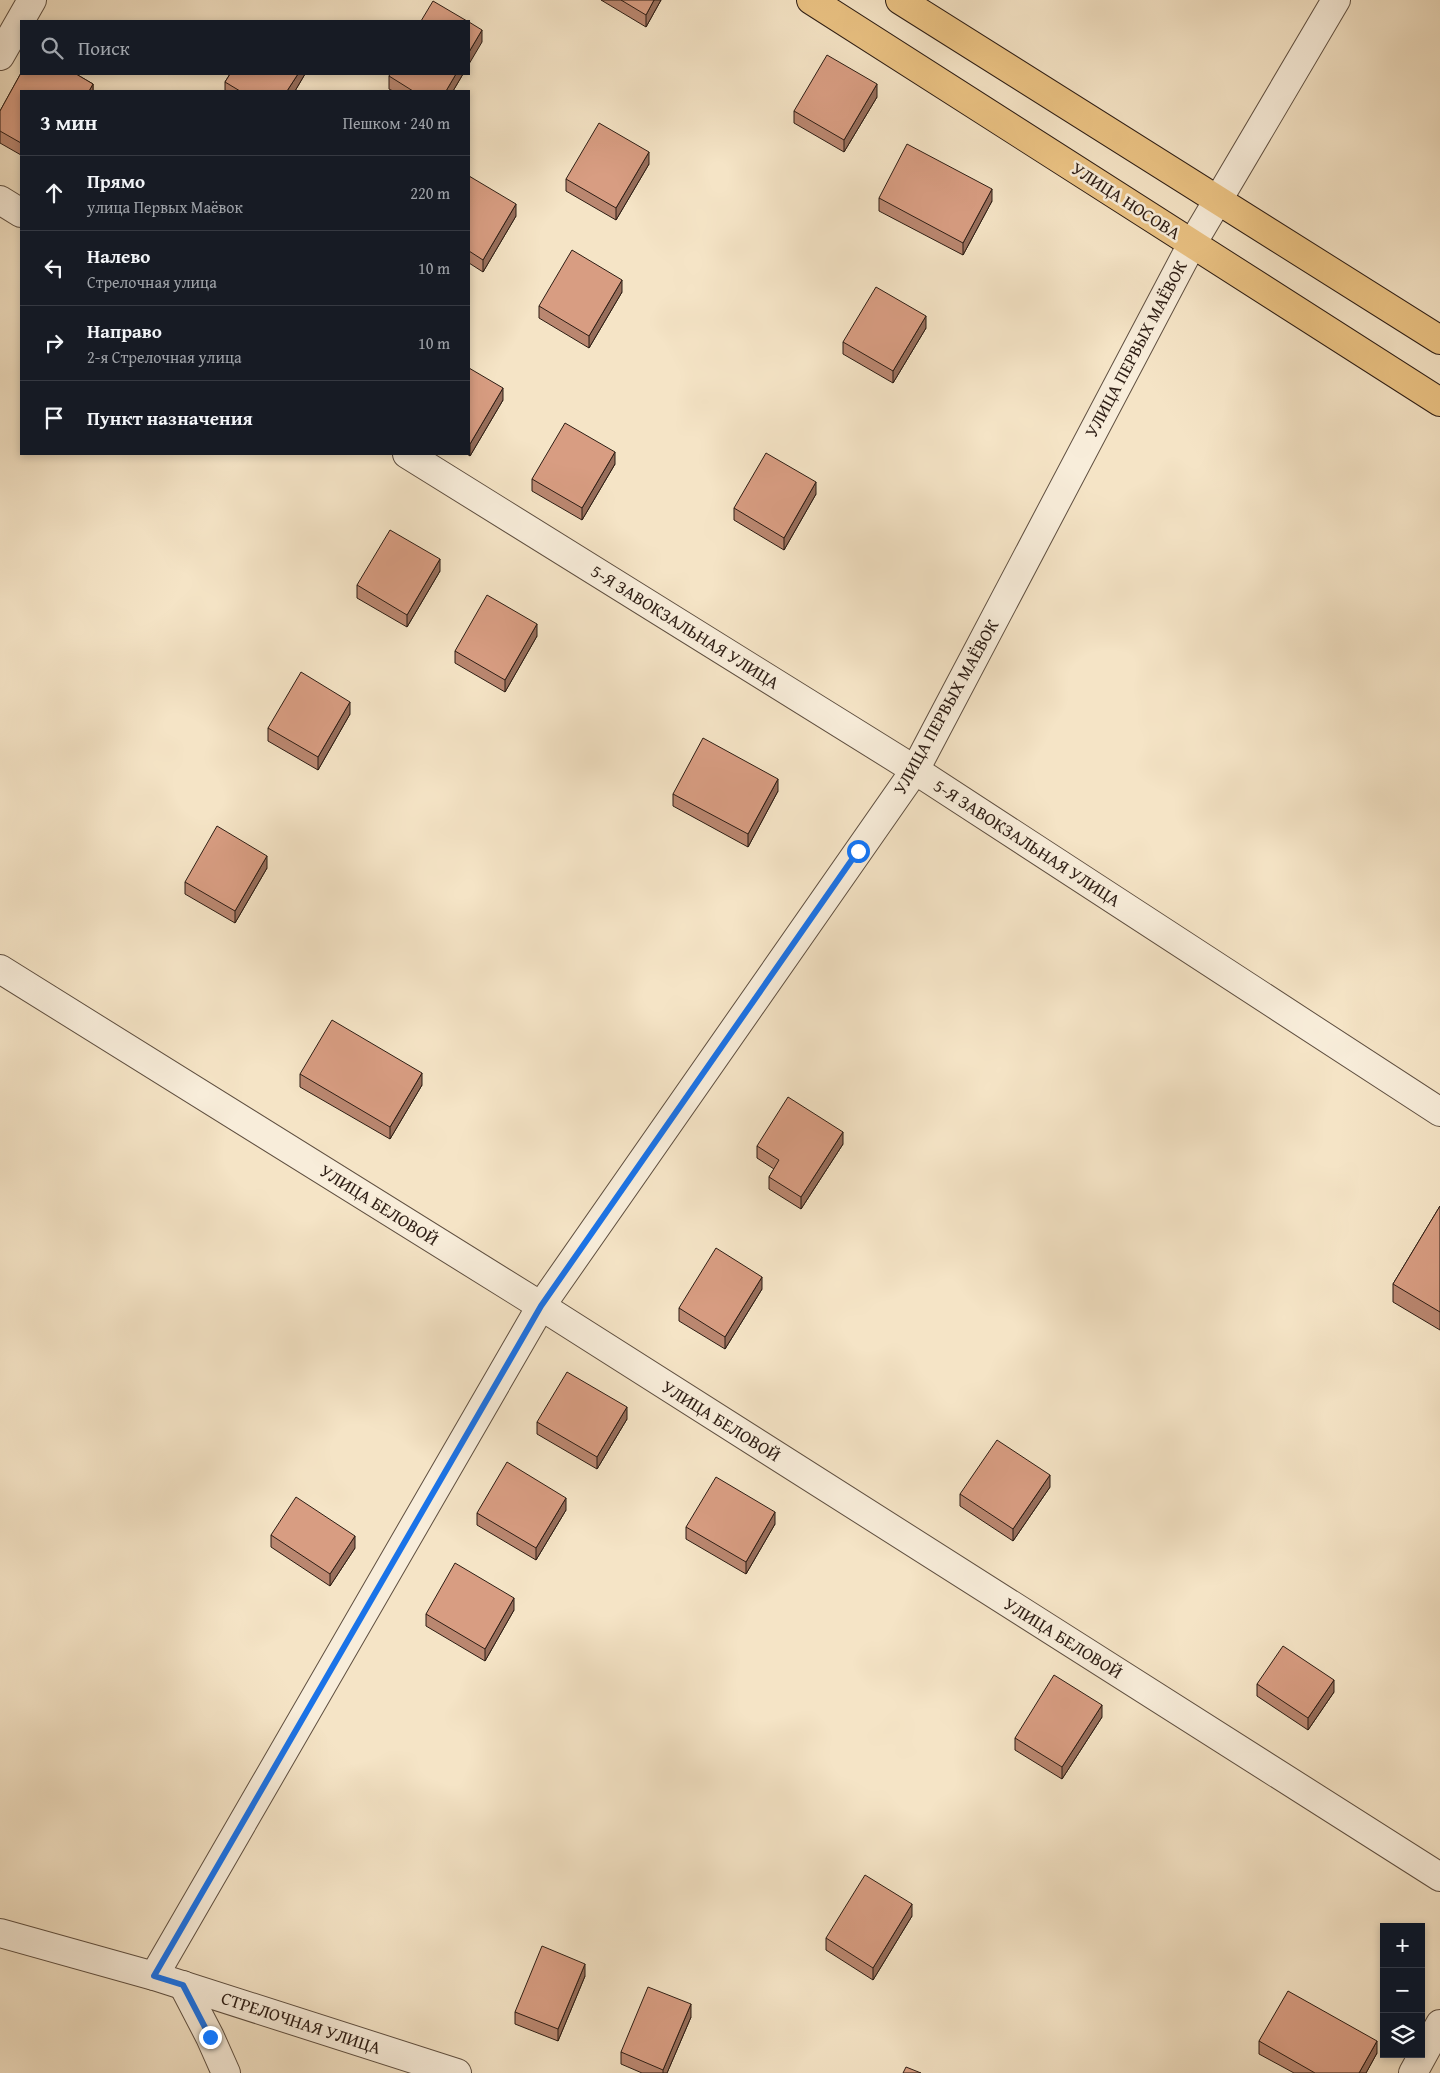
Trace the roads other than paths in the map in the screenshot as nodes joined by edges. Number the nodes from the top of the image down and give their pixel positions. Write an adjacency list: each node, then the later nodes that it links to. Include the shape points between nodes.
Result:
1 (32, 0): 5 (street)
2 (811, 0): 11 (main road, УЛИЦА НОСОВА)
3 (900, 0): 8 (main road)
4 (1336, 0): 8 (street, УЛИЦА ПЕРВЫХ МАЁВОК)
5 (21, 20)
6 (20, 21): 7 (street)
7 (0, 56)
8 (1218, 199): 11 (street, УЛИЦА ПЕРВЫХ МАЁВОК); 12 (main road)
9 (0, 200): 10 (street)
10 (20, 212)
11 (1192, 244): 13 (main road, УЛИЦА НОСОВА); 15 (street, УЛИЦА ПЕРВЫХ МАЁВОК)
12 (1440, 340)
13 (1440, 402)
14 (409, 455): 15 (street, 5-Я ЗАВОКЗАЛЬНАЯ УЛИЦА)
15 (914, 770): 17 (street, 5-Я ЗАВОКЗАЛЬНАЯ УЛИЦА); 18 (street, УЛИЦА ПЕРВЫХ МАЁВОК)
16 (0, 969): 18 (street, УЛИЦА БЕЛОВОЙ)
17 (1440, 1112)
18 (541, 1306): 19 (street, УЛИЦА БЕЛОВОЙ); 21 (street, УЛИЦА ПЕРВЫХ МАЁВОК)
19 (1440, 1877)
20 (0, 1933): 21 (street, СТРЕЛОЧНАЯ УЛИЦА)
21 (154, 1976): 22 (street, СТРЕЛОЧНАЯ УЛИЦА)
22 (183, 1985): 24 (street); 25 (street, СТРЕЛОЧНАЯ УЛИЦА)
23 (1440, 2024): 26 (street)
24 (226, 2073)
25 (457, 2073)
26 (1413, 2073)

